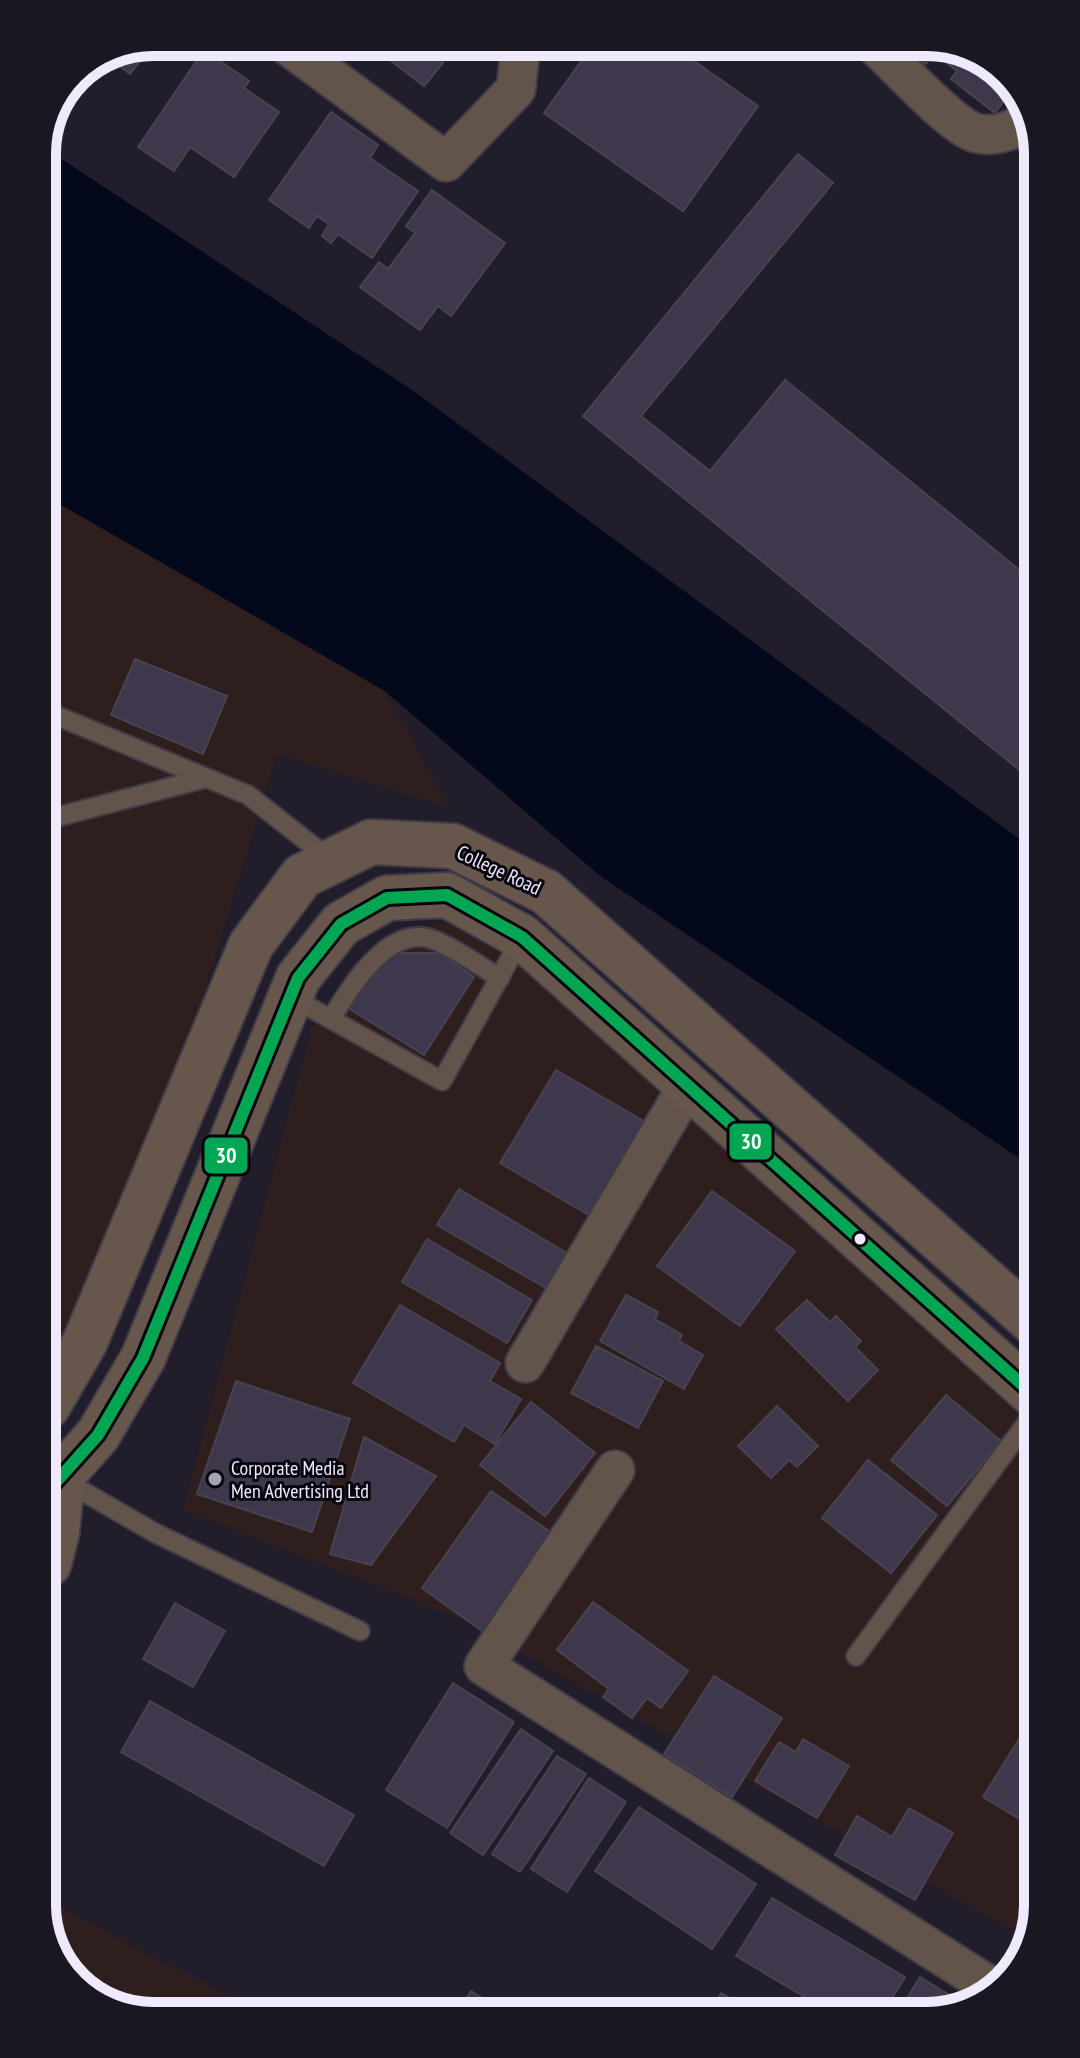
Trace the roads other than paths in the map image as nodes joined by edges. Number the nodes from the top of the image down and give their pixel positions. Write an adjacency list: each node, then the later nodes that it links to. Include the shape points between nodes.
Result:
1 (302, 56): 2 (street, via 446,162 516,89)
2 (520, 56)
3 (887, 56): 4 (street, via 964,128 990,134)
4 (1020, 125)
5 (56, 716): 6 (lane)
6 (206, 778): 7 (lane); 8 (lane, via 248,795)
7 (56, 817)
8 (332, 861): 14 (main road, College Road, via 371,842 453,846 546,892); 17 (main road, College Road, via 302,876 251,945 85,1342)
9 (522, 937): 10 (lane); 11 (main road, via 447,895 387,898 341,924 298,978); 13 (main road)
10 (500, 978): 12 (lane, via 432,939 410,940 386,950 363,969); 12 (lane, via 442,1081)
11 (291, 997): 12 (lane); 20 (main road, via 143,1358 98,1435)
12 (331, 1019)
13 (688, 1085): 15 (street); 16 (main road)
14 (1024, 1314)
15 (525, 1363)
16 (1024, 1386)
17 (56, 1392)
18 (1024, 1426): 25 (lane)
19 (615, 1470): 26 (street, via 484,1666)
20 (56, 1484)
21 (56, 1485): 24 (lane)
22 (56, 1508): 23 (main road)
23 (56, 1536)
24 (360, 1631)
25 (856, 1656)
26 (985, 1983)

